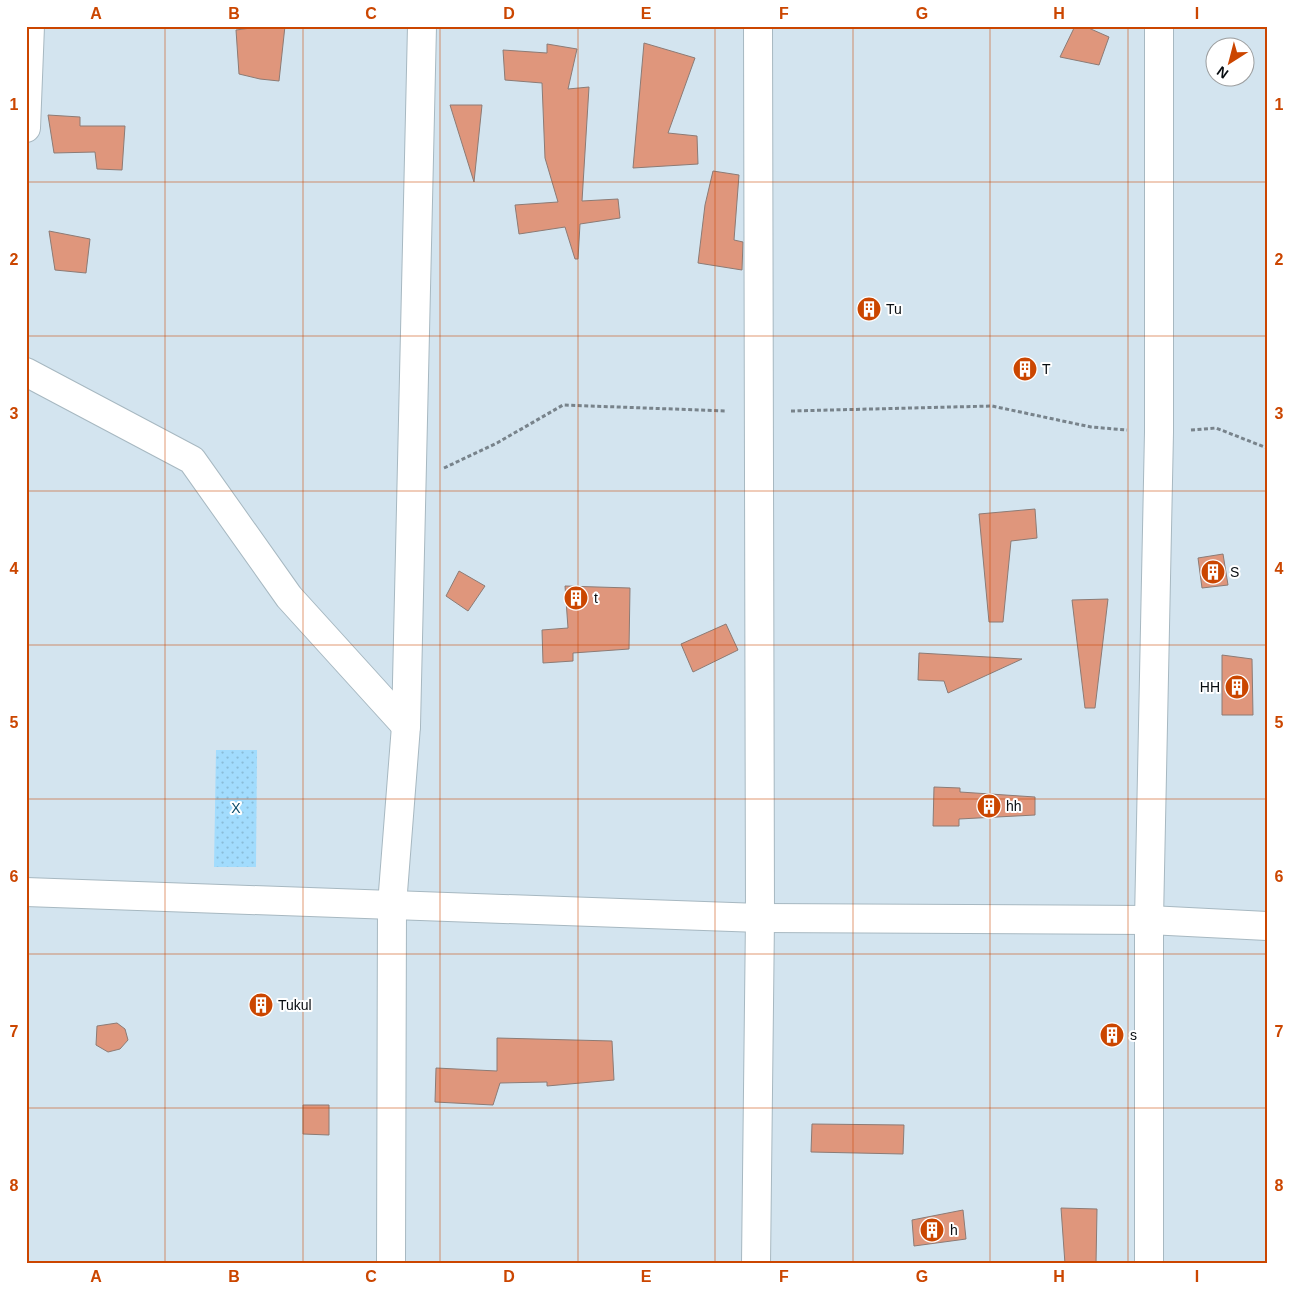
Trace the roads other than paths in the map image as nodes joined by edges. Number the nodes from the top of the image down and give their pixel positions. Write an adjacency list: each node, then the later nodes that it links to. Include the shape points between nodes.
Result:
1 (30, 26): 5 (street)
2 (422, 26): 7 (street)
3 (758, 26): 10 (street)
4 (1159, 26): 11 (street, via 1159,432)
5 (26, 128)
6 (26, 372): 7 (street, via 192,460 289,596)
7 (406, 726): 9 (street)
8 (26, 892): 9 (street)
9 (392, 905): 10 (street); 13 (street)
10 (760, 918): 11 (street); 14 (street)
11 (1149, 920): 12 (street); 15 (street)
12 (1267, 926)
13 (391, 1264)
14 (756, 1264)
15 (1149, 1264)

